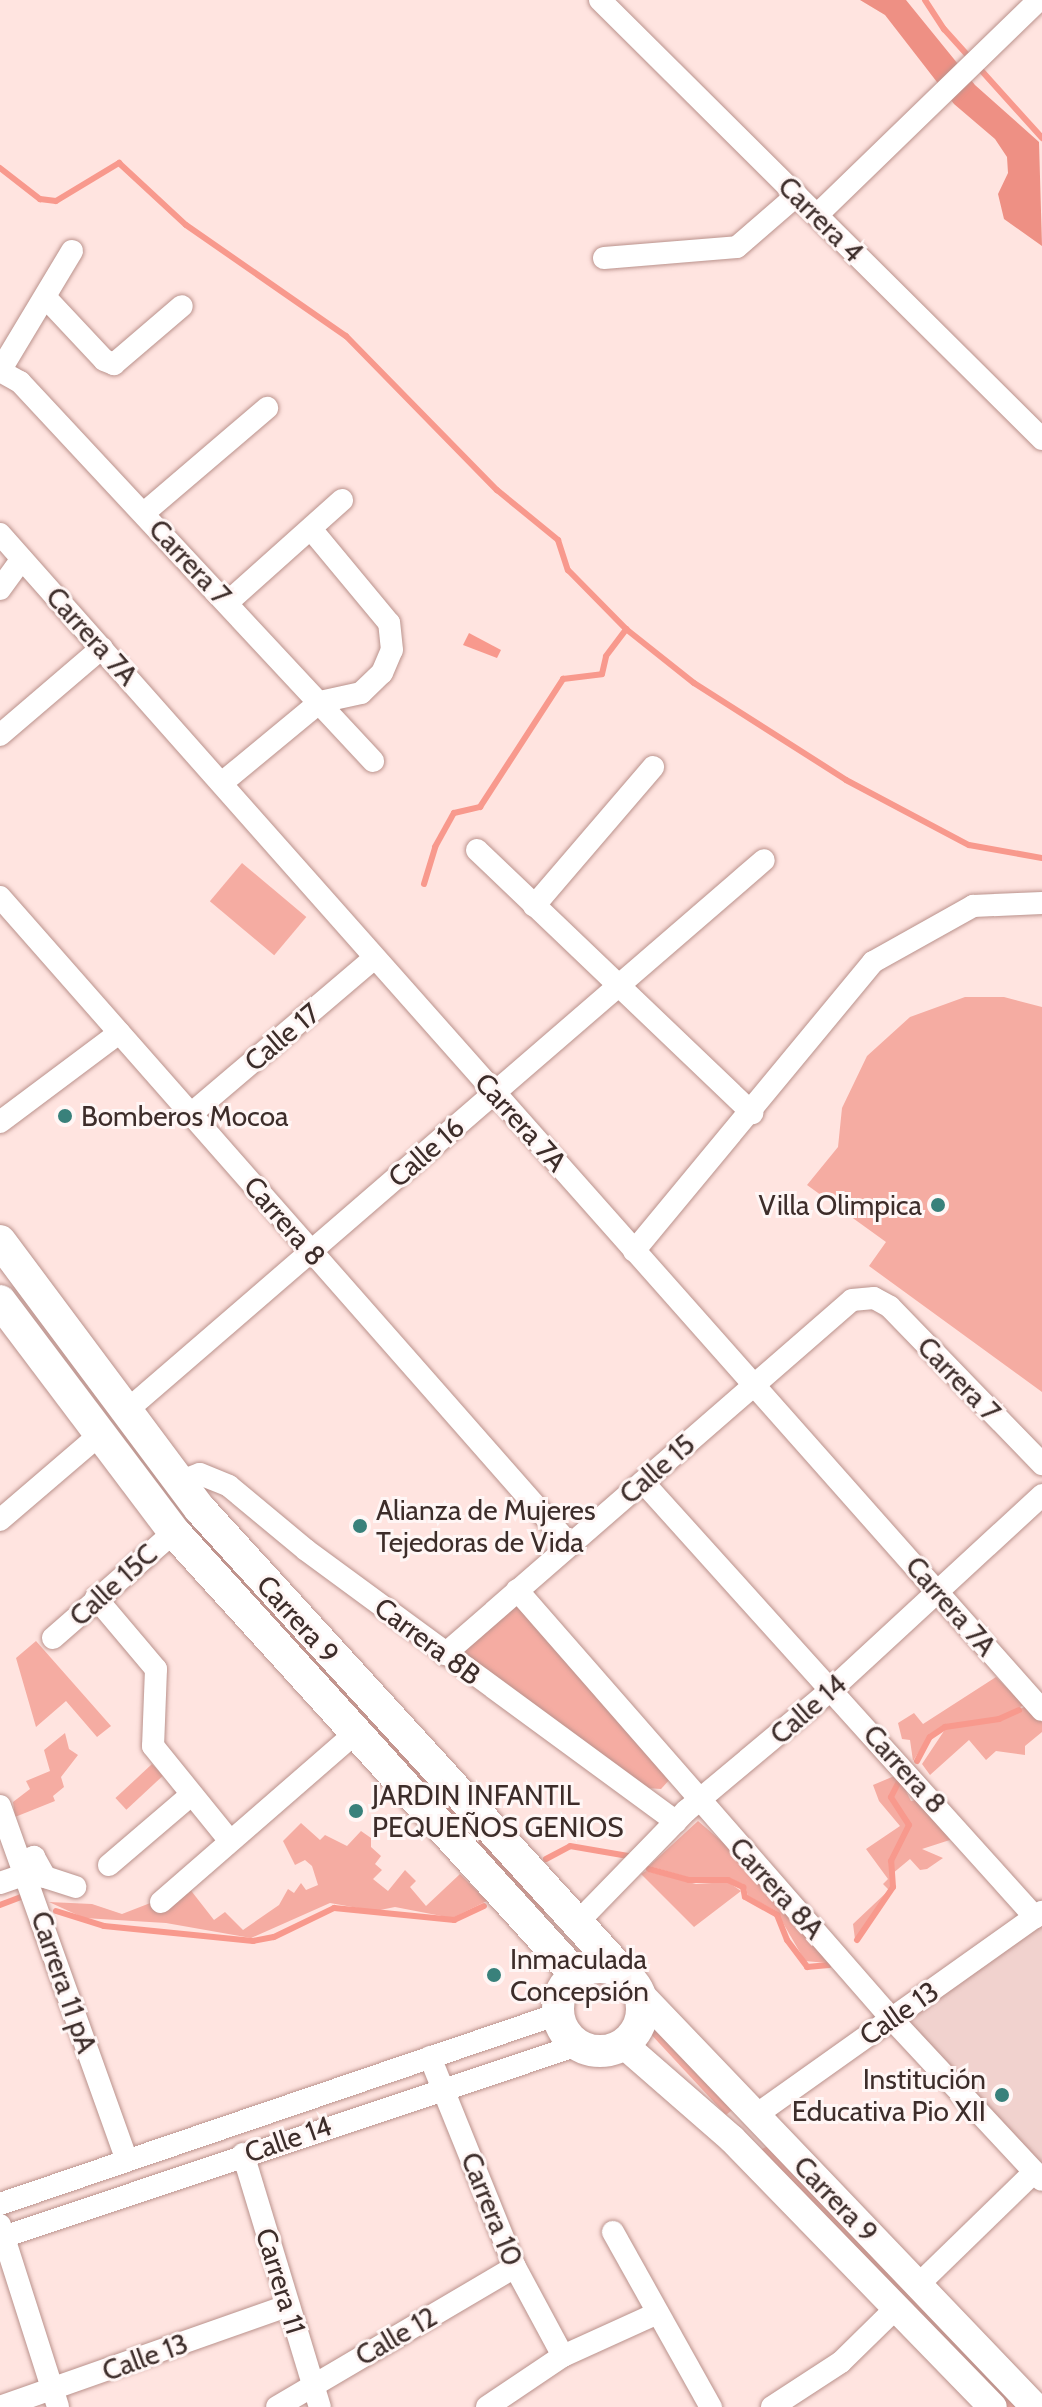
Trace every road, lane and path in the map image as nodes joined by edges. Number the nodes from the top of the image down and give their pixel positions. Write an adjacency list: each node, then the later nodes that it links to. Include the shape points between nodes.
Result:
1 (600, 0): 3 (street, Carrera 4)
2 (1039, 0): 4 (street)
3 (797, 195): 4 (street, Carrera 4); 6 (street, via 737,247)
4 (817, 215): 11 (street, Carrera 4)
5 (72, 251): 7 (street)
6 (604, 258)
7 (47, 299): 8 (street, via 104,360 114,364); 9 (street)
8 (182, 306)
9 (0, 371): 13 (street, Carrera 7, via 20,382)
10 (267, 408): 13 (street)
11 (1042, 439)
12 (342, 500): 14 (street)
13 (144, 513): 18 (street, Carrera 7)
14 (311, 529): 18 (street); 20 (street, via 389,623 392,650 382,673 361,693)
15 (0, 534): 16 (street, Carrera 7A)
16 (22, 559): 17 (street); 19 (street, Carrera 7A)
17 (0, 589)
18 (228, 602): 20 (street, Carrera 7)
19 (102, 648): 21 (street); 24 (street, Carrera 7A)
20 (320, 702): 22 (street, Carrera 7); 24 (street)
21 (4, 723)
22 (373, 761)
23 (653, 767): 29 (street)
24 (223, 782): 30 (street, Carrera 7A)
25 (477, 850): 29 (street)
26 (764, 860): 31 (street, Calle 16)
27 (0, 897): 32 (street, Carrera 8)
28 (1042, 903): 34 (street, via 973,906 873,962)
29 (534, 906): 31 (street)
30 (373, 959): 33 (street, Carrera 7A); 35 (street, Calle 17)
31 (614, 986): 33 (street, Calle 16); 34 (street)
32 (119, 1033): 35 (street, Carrera 8); 36 (street)
33 (495, 1092): 38 (street, Carrera 7A); 39 (street, Calle 16)
34 (752, 1113): 38 (street)
35 (191, 1114): 39 (street, Carrera 8)
36 (0, 1122)
37 (0, 1241): 43 (highway, Carrera 9)
38 (634, 1251): 42 (street, Carrera 7A)
39 (311, 1252): 43 (street, Calle 16); 51 (street, Carrera 8)
40 (874, 1298): 42 (street, Calle 15, via 852,1300); 45 (street, Carrera 7, via 890,1307)
41 (0, 1301): 44 (highway, Carrera 9)
42 (756, 1382): 47 (street, Calle 15); 53 (street, Carrera 7A)
43 (125, 1412): 46 (highway, Carrera 9)
44 (98, 1436): 49 (street); 50 (highway, Carrera 9)
45 (1042, 1464)
46 (179, 1482): 56 (street, Carrera 8B, via 200,1474 229,1486); 71 (highway, Carrera 9)
47 (643, 1482): 51 (street, Calle 15); 57 (street, Carrera 8)
48 (1042, 1495): 53 (street, Calle 14)
49 (0, 1520)
50 (174, 1532): 54 (street, Calle 15C); 59 (highway, Carrera 9)
51 (570, 1545): 52 (street, Calle 15)
52 (517, 1590): 56 (street, Calle 15); 61 (street, Carrera 8A)
53 (939, 1592): 57 (street, Calle 14); 58 (street, Carrera 7A)
54 (96, 1598): 55 (street, Calle 15C); 60 (street, via 156,1669 153,1746)
55 (53, 1638)
56 (445, 1654): 63 (street, Carrera 8B)
57 (832, 1689): 61 (street, Calle 14); 70 (street, Carrera 8)
58 (1042, 1710)
59 (354, 1734): 64 (street); 72 (highway, Carrera 9)
60 (191, 1795): 64 (street); 65 (street)
61 (699, 1801): 63 (street, Calle 14); 75 (street, Carrera 8A)
62 (0, 1806): 66 (street, Carrera 11 pA)
63 (676, 1822): 71 (street, Calle 14)
64 (230, 1841): 69 (street)
65 (109, 1865)
66 (24, 1868): 67 (street); 68 (street, via 34,1857 45,1877 59,1886); 82 (street, Carrera 11 pA)
67 (0, 1883)
68 (75, 1887)
69 (161, 1902)
70 (1039, 1914): 75 (street, Calle 13)
71 (576, 1924): 73 (highway, Carrera 9)
72 (576, 1975): 73 (highway, via 595,1967); 74 (highway, via 562,1992)
73 (631, 1983): 76 (highway, via 642,2014); 80 (main road, Carrera 9)
74 (558, 2014): 77 (highway); 78 (street, Calle 14)
75 (891, 2018): 80 (street, Calle 13); 83 (street, Carrera 8A)
76 (623, 2044): 77 (highway, via 600,2051); 90 (main road, Carrera 9, via 732,2139)
77 (578, 2045): 79 (street, Calle 14)
78 (430, 2057): 79 (street, Carrera 10); 82 (street, Calle 14)
79 (442, 2087): 81 (street, Calle 14); 87 (street, Carrera 10)
80 (756, 2115): 88 (main road, Carrera 9)
81 (243, 2154): 86 (street, Calle 14); 89 (street, Carrera 11)
82 (127, 2160): 84 (street, Calle 14)
83 (1038, 2176): 88 (street)
84 (0, 2204)
85 (613, 2232): 91 (street)
86 (1, 2233): 94 (street)
87 (515, 2267): 92 (street, Carrera 10); 93 (street, Calle 12)
88 (918, 2285): 102 (main road, Carrera 9)
89 (289, 2305): 93 (street, Carrera 11); 94 (street, Calle 13)
90 (896, 2308): 100 (street, via 841,2362); 101 (main road, Carrera 9)
91 (658, 2313): 92 (street); 99 (street)
92 (563, 2356): 98 (street)
93 (312, 2384): 96 (street, Calle 12); 97 (street, Carrera 11)
94 (56, 2398): 95 (street, Calle 13)
95 (0, 2407)
96 (277, 2407)
97 (320, 2407)
98 (487, 2407)
99 (711, 2407)
100 (772, 2407)
101 (993, 2407)
102 (1035, 2407)

